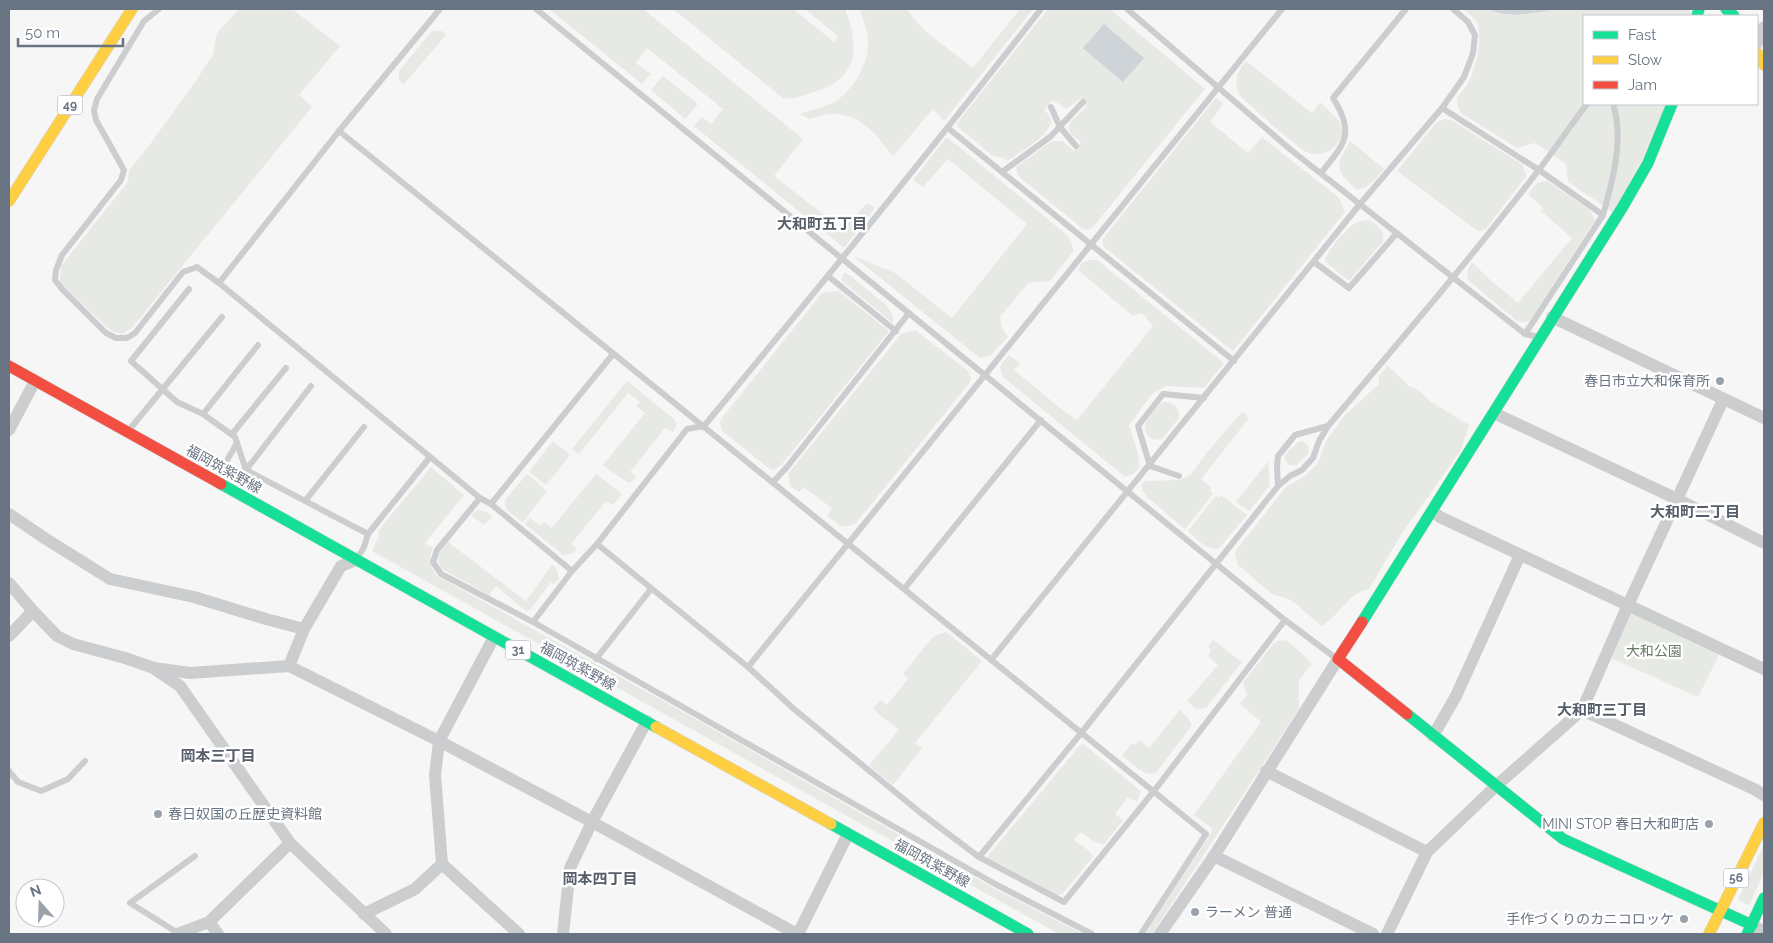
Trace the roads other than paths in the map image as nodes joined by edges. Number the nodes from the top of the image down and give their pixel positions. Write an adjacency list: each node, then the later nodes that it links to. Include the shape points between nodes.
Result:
1 (132, 9): 26 (main road, 49)
2 (159, 9): 35 (lane, via 144,21 97,99 94,110 96,120 124,170 121,180 62,255 55,280 106,333 116,338 135,334 183,272 197,267)
3 (440, 9): 21 (lane)
4 (536, 9): 31 (lane)
5 (1041, 9): 20 (lane)
6 (1126, 9): 12 (lane)
7 (1282, 9): 12 (lane)
8 (1406, 9): 25 (lane, via 1332,98 1344,118 1345,137)
9 (1453, 9): 18 (lane, via 1468,22 1475,35 1473,53 1464,77)
10 (1764, 28): 11 (street)
11 (1758, 41)
12 (1219, 88): 25 (lane); 30 (lane)
13 (1083, 102): 19 (lane)
14 (1586, 105): 23 (lane)
15 (1613, 105): 28 (lane, via 1618,148)
16 (1672, 105): 39 (main road, via 1648,163)
17 (1051, 107): 19 (lane)
18 (1442, 108): 23 (lane); 27 (lane)
19 (1060, 127): 22 (lane); 24 (lane)
20 (948, 128): 24 (lane); 31 (lane)
21 (339, 131): 35 (lane); 44 (lane)
22 (1076, 146)
23 (1539, 170): 28 (lane); 34 (lane)
24 (1002, 172): 30 (lane)
25 (1321, 174): 27 (lane)
26 (10, 197)
27 (1360, 204): 29 (lane); 32 (lane)
28 (1603, 215): 41 (lane)
29 (1397, 233): 32 (lane, via 1349,288); 34 (lane)
30 (1090, 244): 45 (lane); 48 (lane)
31 (843, 259): 33 (lane); 37 (lane)
32 (1314, 262): 45 (lane)
33 (828, 276): 40 (lane); 58 (lane)
34 (1453, 277): 41 (lane); 59 (lane)
35 (219, 283): 65 (lane)
36 (189, 289): 51 (lane, via 131,361)
37 (909, 313): 40 (lane); 48 (lane)
38 (222, 317): 51 (lane)
39 (1552, 317): 42 (main road); 53 (street)
40 (896, 331): 70 (lane)
41 (1525, 334): 42 (lane)
42 (1540, 337): 54 (main road)
43 (258, 345): 55 (lane)
44 (613, 354): 58 (lane); 76 (lane)
45 (1234, 361): 52 (lane)
46 (9, 366): 49 (main road, 福岡筑紫野線 / 31)
47 (286, 368): 63 (lane)
48 (986, 374): 57 (lane); 80 (lane)
49 (35, 381): 61 (street); 62 (main road, 福岡筑紫野線 / 31)
50 (311, 386): 67 (lane)
51 (162, 390): 55 (lane); 62 (lane)
52 (1204, 398): 66 (lane); 66 (lane, via 1163,394 1138,426)
53 (1723, 400): 56 (street); 74 (street)
54 (1494, 413): 74 (street); 77 (main road)
55 (203, 414): 63 (lane)
56 (1764, 418)
57 (1041, 420): 72 (lane); 89 (lane)
58 (704, 426): 70 (lane); 82 (lane, via 687,429)
59 (1328, 426): 71 (lane, via 1313,458); 71 (lane, via 1295,435 1278,456)
60 (364, 427): 75 (lane)
61 (9, 430)
62 (128, 432): 69 (main road, 福岡筑紫野線 / 31)
63 (232, 434): 64 (lane)
64 (237, 442): 67 (lane); 69 (lane)
65 (430, 457): 73 (lane); 79 (lane)
66 (1150, 466): 68 (lane); 72 (lane)
67 (246, 470): 75 (lane)
68 (1179, 476)
69 (215, 480): 84 (main road, 福岡筑紫野線 / 31)
70 (773, 482): 80 (lane)
71 (1278, 486): 85 (lane)
72 (1127, 491): 85 (lane); 99 (lane)
73 (480, 498): 76 (lane); 93 (lane, via 437,550 433,562 441,574)
74 (1677, 499): 81 (street); 90 (street)
75 (305, 501): 79 (lane)
76 (491, 504): 86 (lane)
77 (1432, 511): 83 (street); 98 (main road)
78 (9, 514): 94 (street, via 110,579 194,597)
79 (368, 534): 84 (lane)
80 (848, 542): 89 (lane); 101 (lane)
81 (1764, 543)
82 (596, 544): 86 (lane); 88 (lane)
83 (1520, 555): 90 (street); 107 (street, via 1456,696)
84 (356, 560): 94 (street, via 341,566); 96 (main road, 福岡筑紫野線 / 31)
85 (1216, 564): 92 (lane); 106 (lane)
86 (572, 571): 93 (lane)
87 (9, 583): 91 (street)
88 (651, 588): 97 (lane); 101 (lane)
89 (904, 589): 99 (lane)
90 (1628, 605): 103 (street); 104 (street)
91 (33, 611): 95 (street); 102 (street, via 57,636 73,644)
92 (1285, 620): 98 (lane); 113 (lane)
93 (533, 622): 97 (lane)
94 (304, 628): 100 (street)
95 (9, 636)
96 (494, 637): 105 (main road, 福岡筑紫野線 / 31); 108 (street)
97 (596, 659): 137 (lane, via 988,880)
98 (1338, 659): 107 (main road); 111 (street)
99 (991, 660): 106 (lane)
100 (289, 666): 102 (street, via 190,672); 108 (street)
101 (748, 667): 121 (lane, via 922,814)
102 (154, 668): 118 (street, via 180,686)
103 (1764, 670)
104 (1582, 710): 112 (street); 114 (street)
105 (647, 721): 115 (street); 117 (main road, 福岡筑紫野線 / 31)
106 (1082, 732): 113 (lane); 121 (lane)
107 (1433, 736): 112 (main road)
108 (439, 742): 115 (street); 123 (street, via 435,775)
109 (85, 761): 110 (lane, via 68,779 41,791 18,782)
110 (9, 771)
111 (1266, 771): 119 (street); 122 (street)
112 (1496, 786): 119 (street); 125 (main road, via 1563,839)
113 (1154, 790): 121 (lane, via 1064,902); 138 (lane, via 1206,834)
114 (1764, 795)
115 (592, 822): 134 (street, via 570,868); 135 (street)
116 (1764, 823): 125 (main road, 56)
117 (848, 834): 135 (street); 136 (main road, 福岡筑紫野線 / 31)
118 (290, 843): 126 (street); 127 (street)
119 (1427, 852): 141 (street)
120 (195, 856): 131 (lane, via 130,903)
121 (979, 856)
122 (1214, 856): 139 (street); 140 (street)
123 (442, 864): 126 (street, via 415,889); 133 (street)
124 (1764, 898): 128 (main road, 56)
125 (1720, 910): 128 (main road); 142 (main road, 56)
126 (364, 914): 130 (street)
127 (209, 922): 131 (street); 132 (street)
128 (1749, 929): 129 (street)
129 (1764, 932)
130 (382, 933)
131 (178, 934)
132 (218, 934)
133 (519, 934)
134 (563, 934)
135 (798, 934)
136 (1028, 934)
137 (1092, 934)
138 (1141, 934)
139 (1160, 934)
140 (1373, 934)
141 (1387, 934)
142 (1709, 934)

